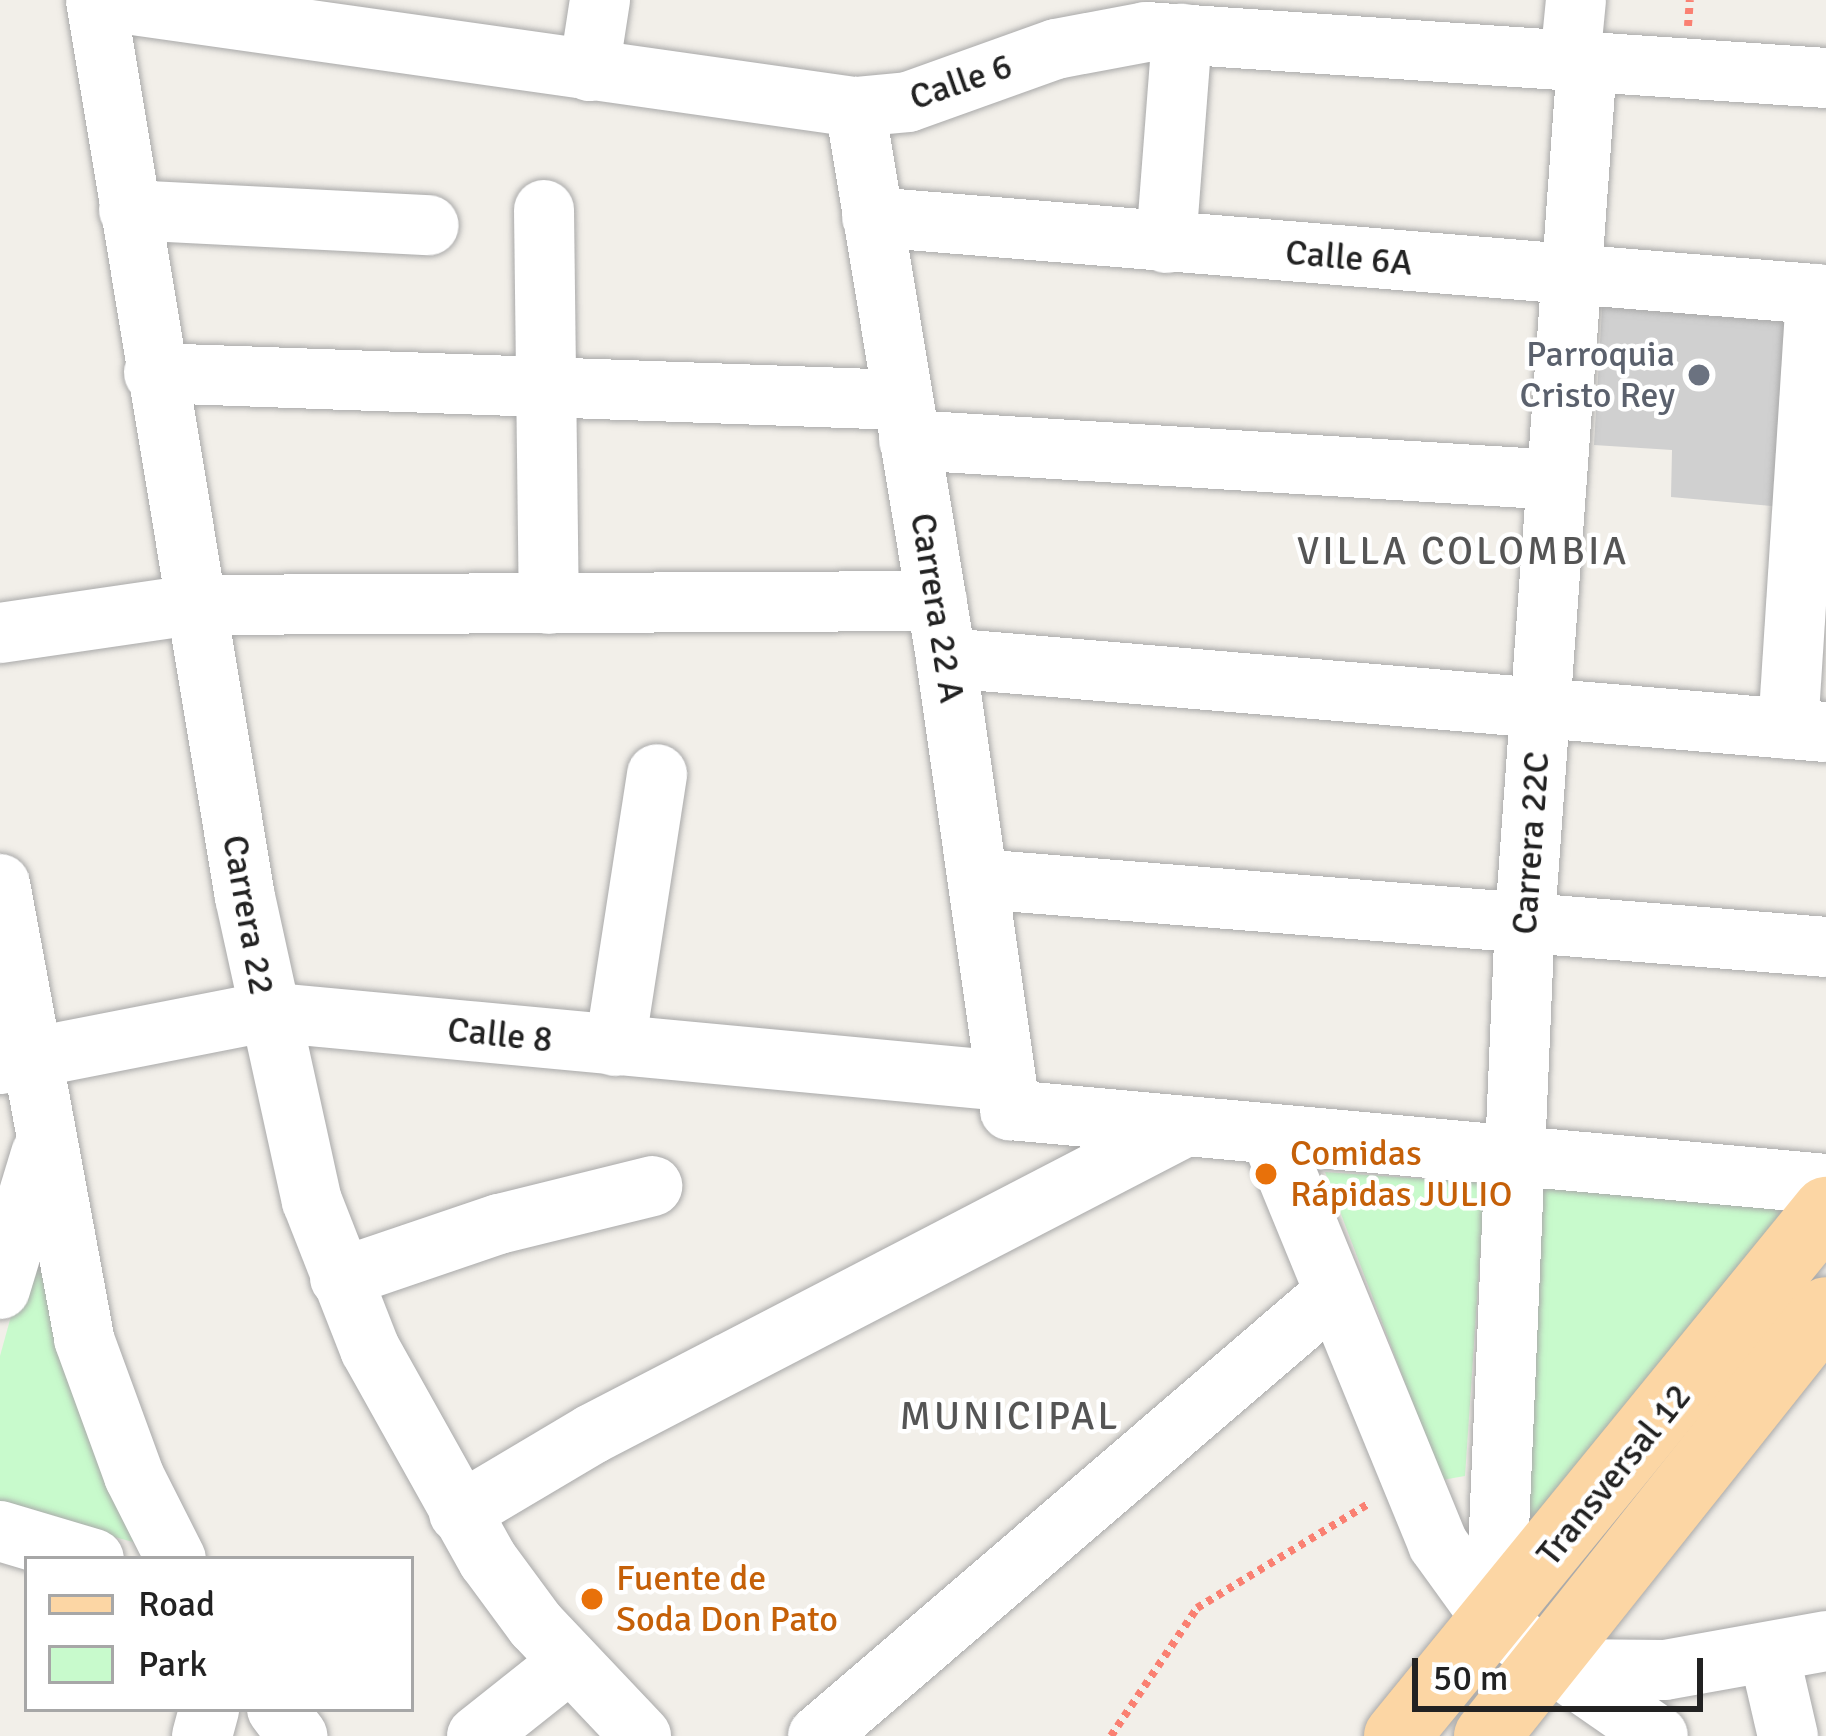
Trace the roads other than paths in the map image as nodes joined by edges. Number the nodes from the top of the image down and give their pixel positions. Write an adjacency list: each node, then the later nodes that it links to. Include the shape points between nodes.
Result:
1 (98, 0): 8 (street, Calle 6); 11 (street, Carrera 22)
2 (600, 0): 8 (street)
3 (1576, 0): 7 (street, Carrera 22C)
4 (1269, 20): 6 (street, Calle 6); 7 (street, Calle 6)
5 (1058, 25): 6 (street, Calle 6, via 1104,36); 10 (street, Calle 6, via 908,103)
6 (1182, 34): 15 (street)
7 (1579, 62): 9 (street, Calle 6); 16 (street, Carrera 22C)
8 (589, 71): 10 (street, Calle 6)
9 (1826, 78)
10 (855, 107): 13 (street, Carrera 22 A)
11 (129, 210): 14 (street); 18 (street, Carrera 22)
12 (544, 210): 19 (street)
13 (872, 218): 15 (street, Calle 6A); 20 (street, Carrera 22 A)
14 (428, 225)
15 (1166, 243): 16 (street, Calle 6A)
16 (1571, 276): 17 (street, Calle 6A); 21 (street, Carrera 22C)
17 (1821, 295): 22 (street)
18 (154, 374): 19 (street); 24 (street, Carrera 22)
19 (542, 388): 20 (street); 23 (street)
20 (906, 420): 21 (street); 25 (street, Carrera 22 A)
21 (1557, 480): 27 (street, Carrera 22C)
22 (1815, 510): 28 (street)
23 (549, 604): 24 (street); 25 (street)
24 (193, 605): 26 (street); 34 (street, Carrera 22)
25 (941, 629): 27 (street); 30 (street, Carrera 22 A)
26 (0, 633)
27 (1540, 707): 28 (street); 32 (street, Carrera 22C)
28 (1807, 730)
29 (657, 774): 35 (street)
30 (978, 879): 32 (street); 37 (street, Carrera 22 A)
31 (0, 884): 36 (street)
32 (1525, 919): 33 (street); 41 (street, Carrera 22C)
33 (1826, 947)
34 (266, 1012): 35 (street, Calle 8); 36 (street, Calle 8); 45 (street, Carrera 22)
35 (615, 1046): 37 (street, Calle 8)
36 (18, 1063): 40 (street)
37 (1007, 1095): 38 (street, Calle 8)
38 (1186, 1126): 39 (street, Calle 8); 49 (street, via 592,1434)
39 (1270, 1134): 41 (street, Calle 8); 47 (street)
40 (47, 1137): 46 (street); 52 (street, via 90,1358)
41 (1513, 1156): 42 (street, Calle 8); 53 (street, Carrera 22C)
42 (1826, 1184)
43 (652, 1186): 45 (street, via 500,1224)
44 (1826, 1210): 53 (main road, Transversal 12)
45 (340, 1278): 49 (street, Carrera 22)
46 (0, 1289)
47 (1333, 1294): 53 (street, via 1438,1544); 60 (street)
48 (1826, 1310): 57 (main road, Transversal 12)
49 (460, 1513): 56 (street, Carrera 22)
50 (0, 1531): 51 (street)
51 (84, 1556)
52 (174, 1556)
53 (1495, 1623): 57 (street); 61 (main road, Transversal 12)
54 (1826, 1641): 55 (street)
55 (1769, 1654): 57 (street, via 1627,1672); 64 (street)
56 (570, 1662): 58 (street); 59 (street, Carrera 22)
57 (1549, 1666): 62 (main road, Transversal 12); 63 (street, via 1614,1700)
58 (477, 1736)
59 (641, 1736)
60 (818, 1736)
61 (1397, 1736)
62 (1487, 1736)
63 (1658, 1736)
64 (1788, 1736)

